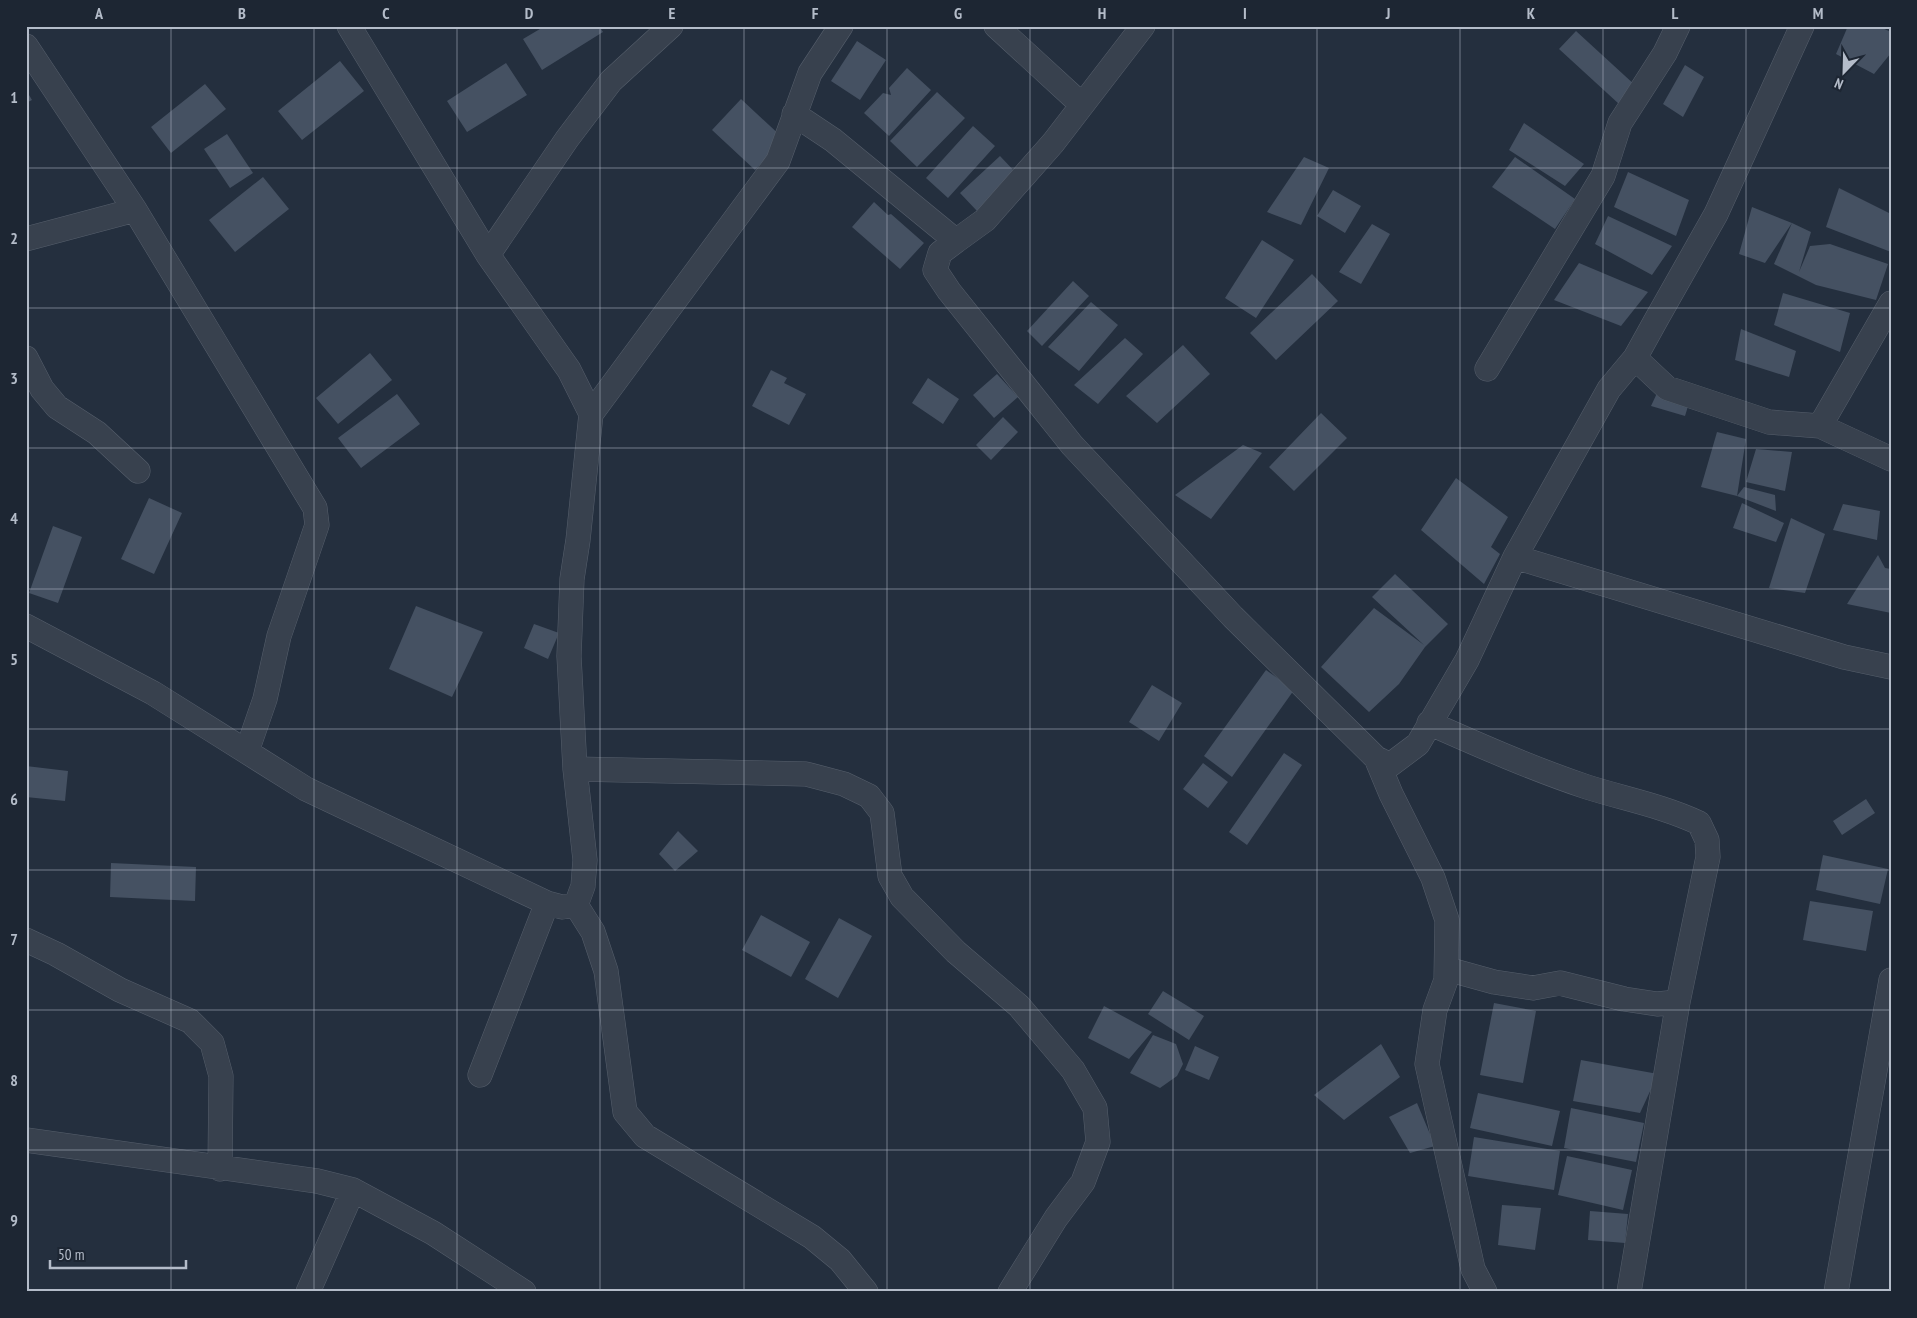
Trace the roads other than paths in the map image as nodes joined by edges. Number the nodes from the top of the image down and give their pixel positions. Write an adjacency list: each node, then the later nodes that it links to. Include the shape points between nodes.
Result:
1 (350, 26): 14 (street)
2 (671, 26): 14 (street, via 611,81)
3 (841, 26): 10 (street, via 810,73)
4 (996, 26): 9 (street)
5 (1143, 26): 9 (street)
6 (1678, 26): 18 (street, via 1665,53 1620,123 1603,176)
7 (1802, 26): 17 (street, via 1716,214)
8 (26, 46): 11 (street)
9 (1082, 105): 13 (street, via 985,220)
10 (794, 114): 13 (street, via 833,140); 19 (street, via 778,161)
11 (135, 210): 12 (street); 27 (street, via 315,508 316,525 278,636 265,699)
12 (26, 239)
13 (956, 241): 28 (street, via 940,253 934,270 1072,445 1233,617)
14 (488, 255): 19 (street, via 569,370)
15 (1891, 303): 20 (street)
16 (26, 358): 22 (street, via 42,389 57,407 97,434)
17 (1635, 358): 20 (street, via 1667,388 1769,422); 23 (street, via 1608,389)
18 (1486, 369)
19 (592, 414): 29 (street, via 572,579 569,656)
20 (1820, 426): 21 (street)
21 (1891, 459)
22 (138, 471)
23 (1516, 557): 25 (street, via 1844,657); 26 (street, via 1466,660)
24 (26, 626): 27 (street, via 153,693)
25 (1891, 667)
26 (1429, 723): 28 (street, via 1418,744 1401,759 1390,765); 35 (street, via 1505,757 1588,787 1671,810 1699,823 1707,840 1708,857)
27 (247, 751): 30 (street, via 306,789)
28 (1376, 758): 33 (street, via 1433,878 1448,920)
29 (575, 769): 31 (street, via 585,860); 43 (street, via 806,774 844,784 869,796 882,813 890,876 902,897 956,952 1019,1006 1073,1070 1095,1108 1098,1142 1083,1182 1056,1218)
30 (547, 903): 31 (street, via 562,907); 36 (street)
31 (576, 905): 42 (street, via 593,932 606,971 625,1112 645,1136 812,1237 840,1260)
32 (26, 940): 38 (street, via 120,990 190,1021 212,1043 221,1076)
33 (1447, 969): 35 (street, via 1533,988 1560,983 1632,1000 1657,1004); 44 (street, via 1435,1010 1427,1064 1473,1269)
34 (1891, 980): 46 (street)
35 (1678, 1002): 45 (street)
36 (480, 1075)
37 (26, 1140): 38 (street)
38 (220, 1168): 39 (street, via 317,1181)
39 (352, 1190): 40 (street); 41 (street, via 433,1233)
40 (308, 1292)
41 (524, 1292)
42 (866, 1292)
43 (1010, 1292)
44 (1485, 1292)
45 (1629, 1292)
46 (1836, 1292)

